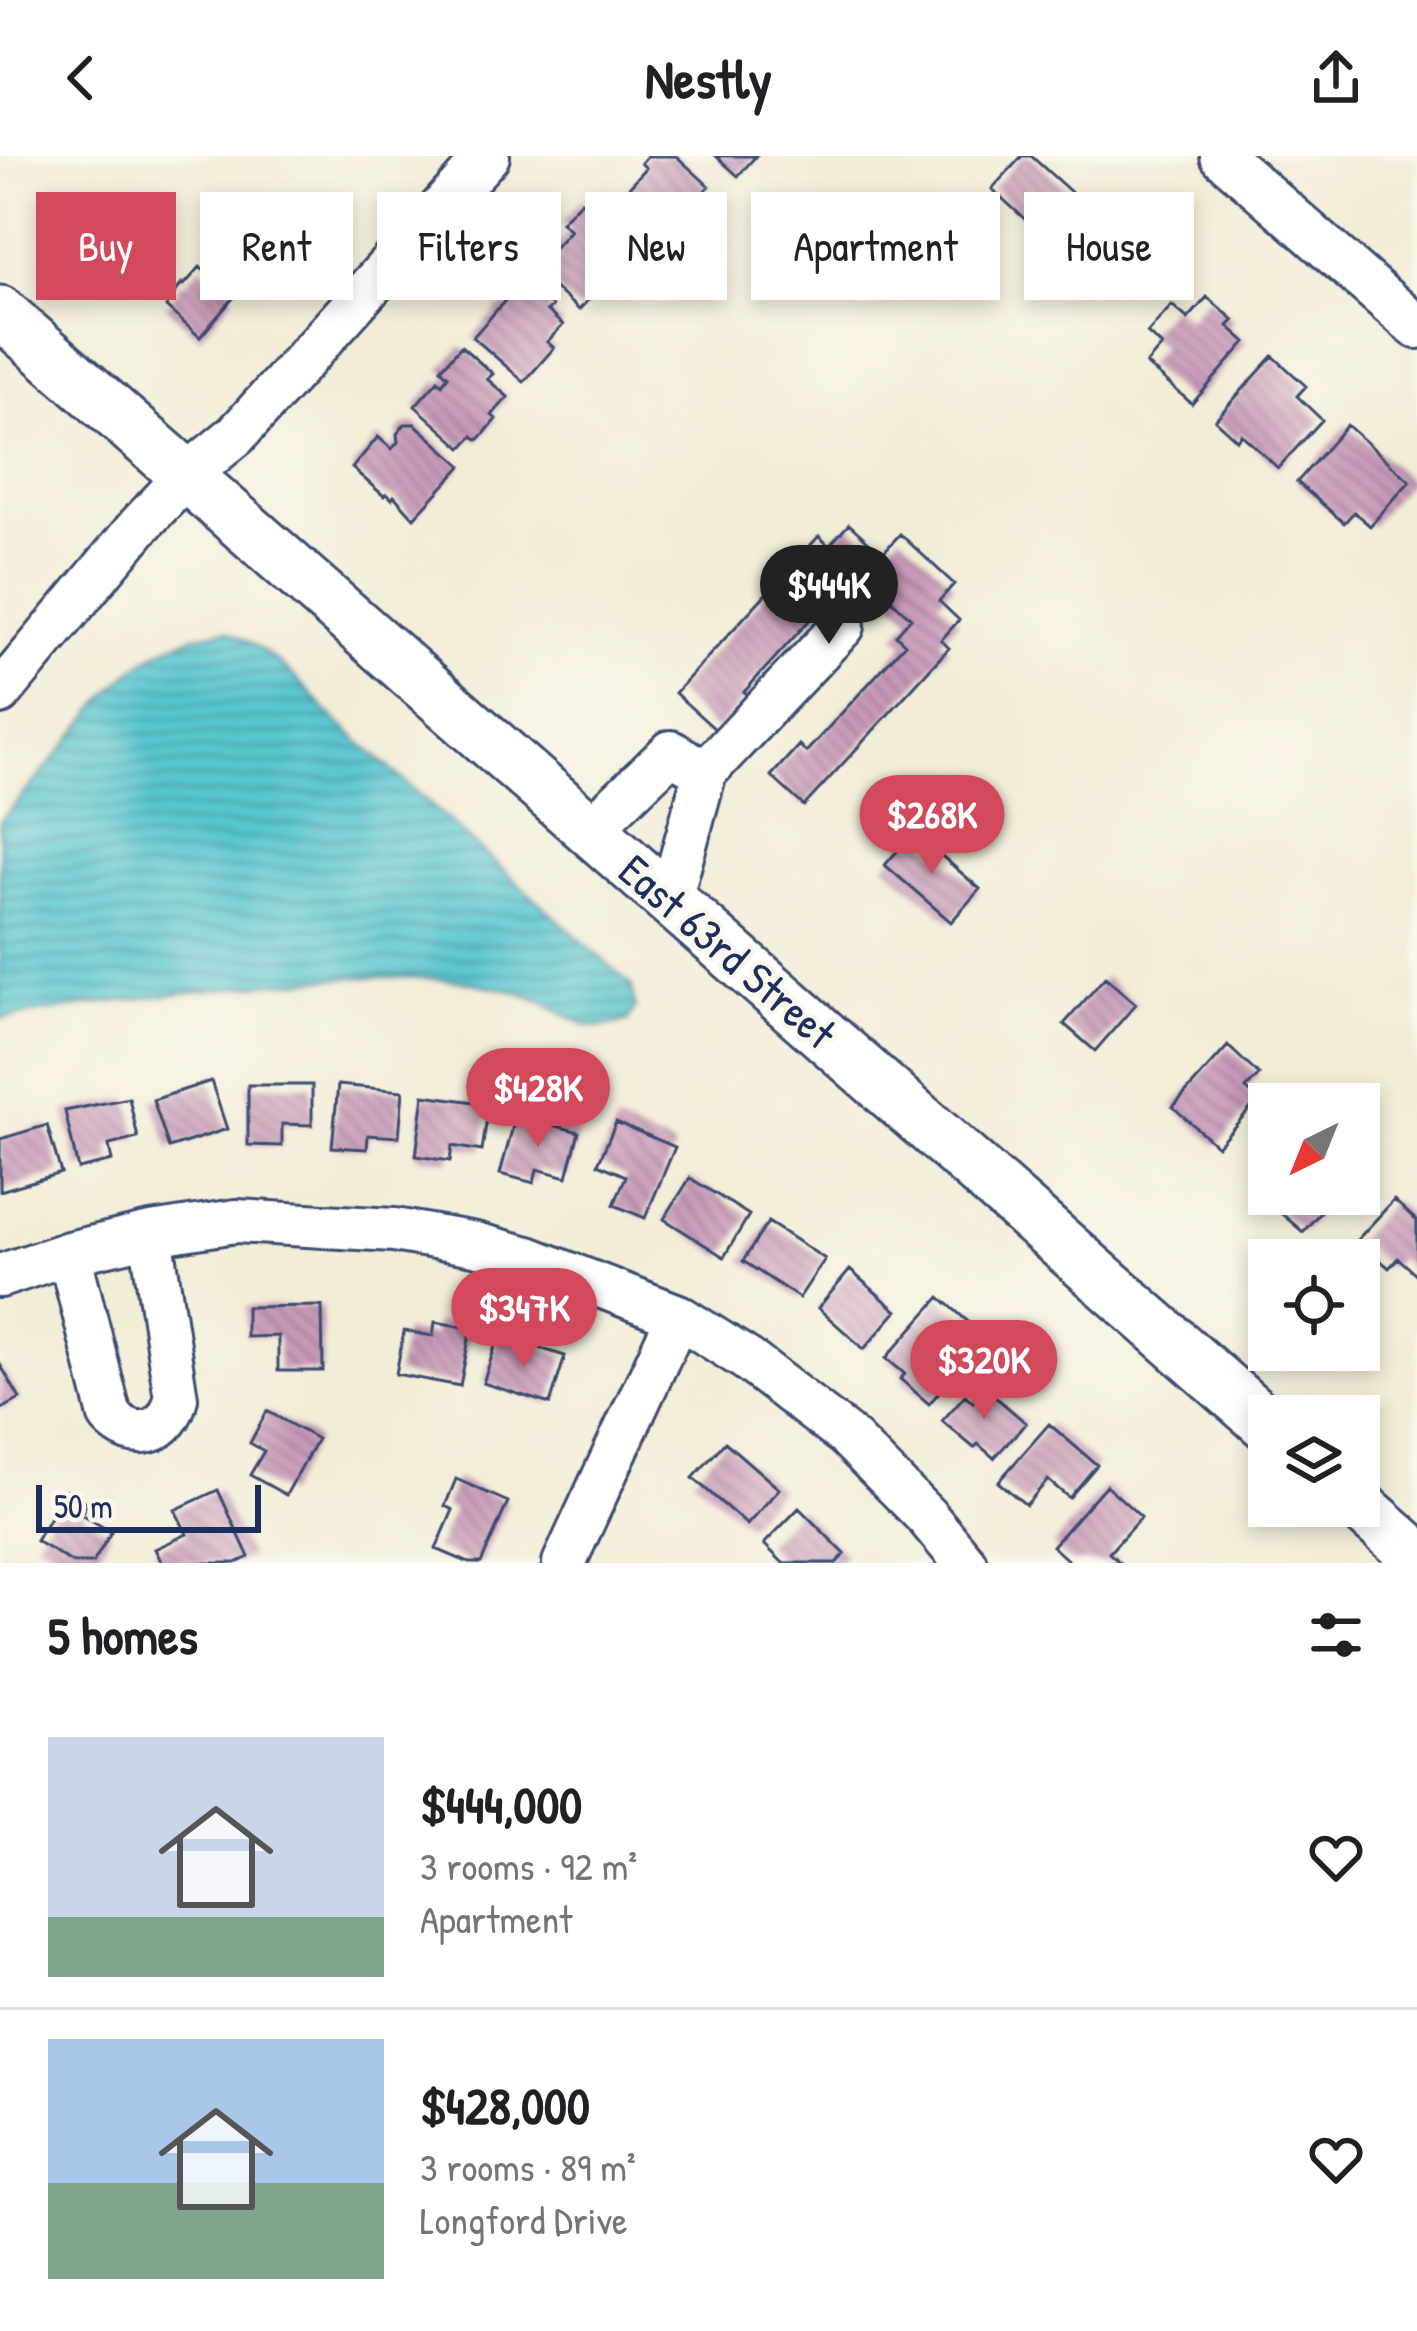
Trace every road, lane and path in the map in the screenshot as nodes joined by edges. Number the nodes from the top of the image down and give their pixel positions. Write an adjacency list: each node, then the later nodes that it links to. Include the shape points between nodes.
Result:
1 (488, 156): 5 (street, via 236,435)
2 (1222, 156): 4 (street)
3 (0, 311): 5 (main road, East 63rd Street)
4 (1417, 327)
5 (186, 476): 7 (street); 9 (main road, East 63rd Street)
6 (843, 626): 8 (street)
7 (0, 693)
8 (705, 772): 9 (street, via 671,752); 10 (street)
9 (590, 830): 10 (main road, East 63rd Street)
10 (670, 900): 15 (main road, East 63rd Street)
11 (151, 1234): 12 (street); 12 (street, via 176,1398 168,1419 150,1431 128,1430 110,1416); 14 (street, via 236,1221 394,1230 528,1258)
12 (69, 1253): 13 (street)
13 (0, 1276)
14 (679, 1316): 18 (street); 19 (street, via 831,1422)
15 (1248, 1408)
16 (1380, 1523): 17 (main road)
17 (1417, 1556)
18 (564, 1563)
19 (965, 1563)

